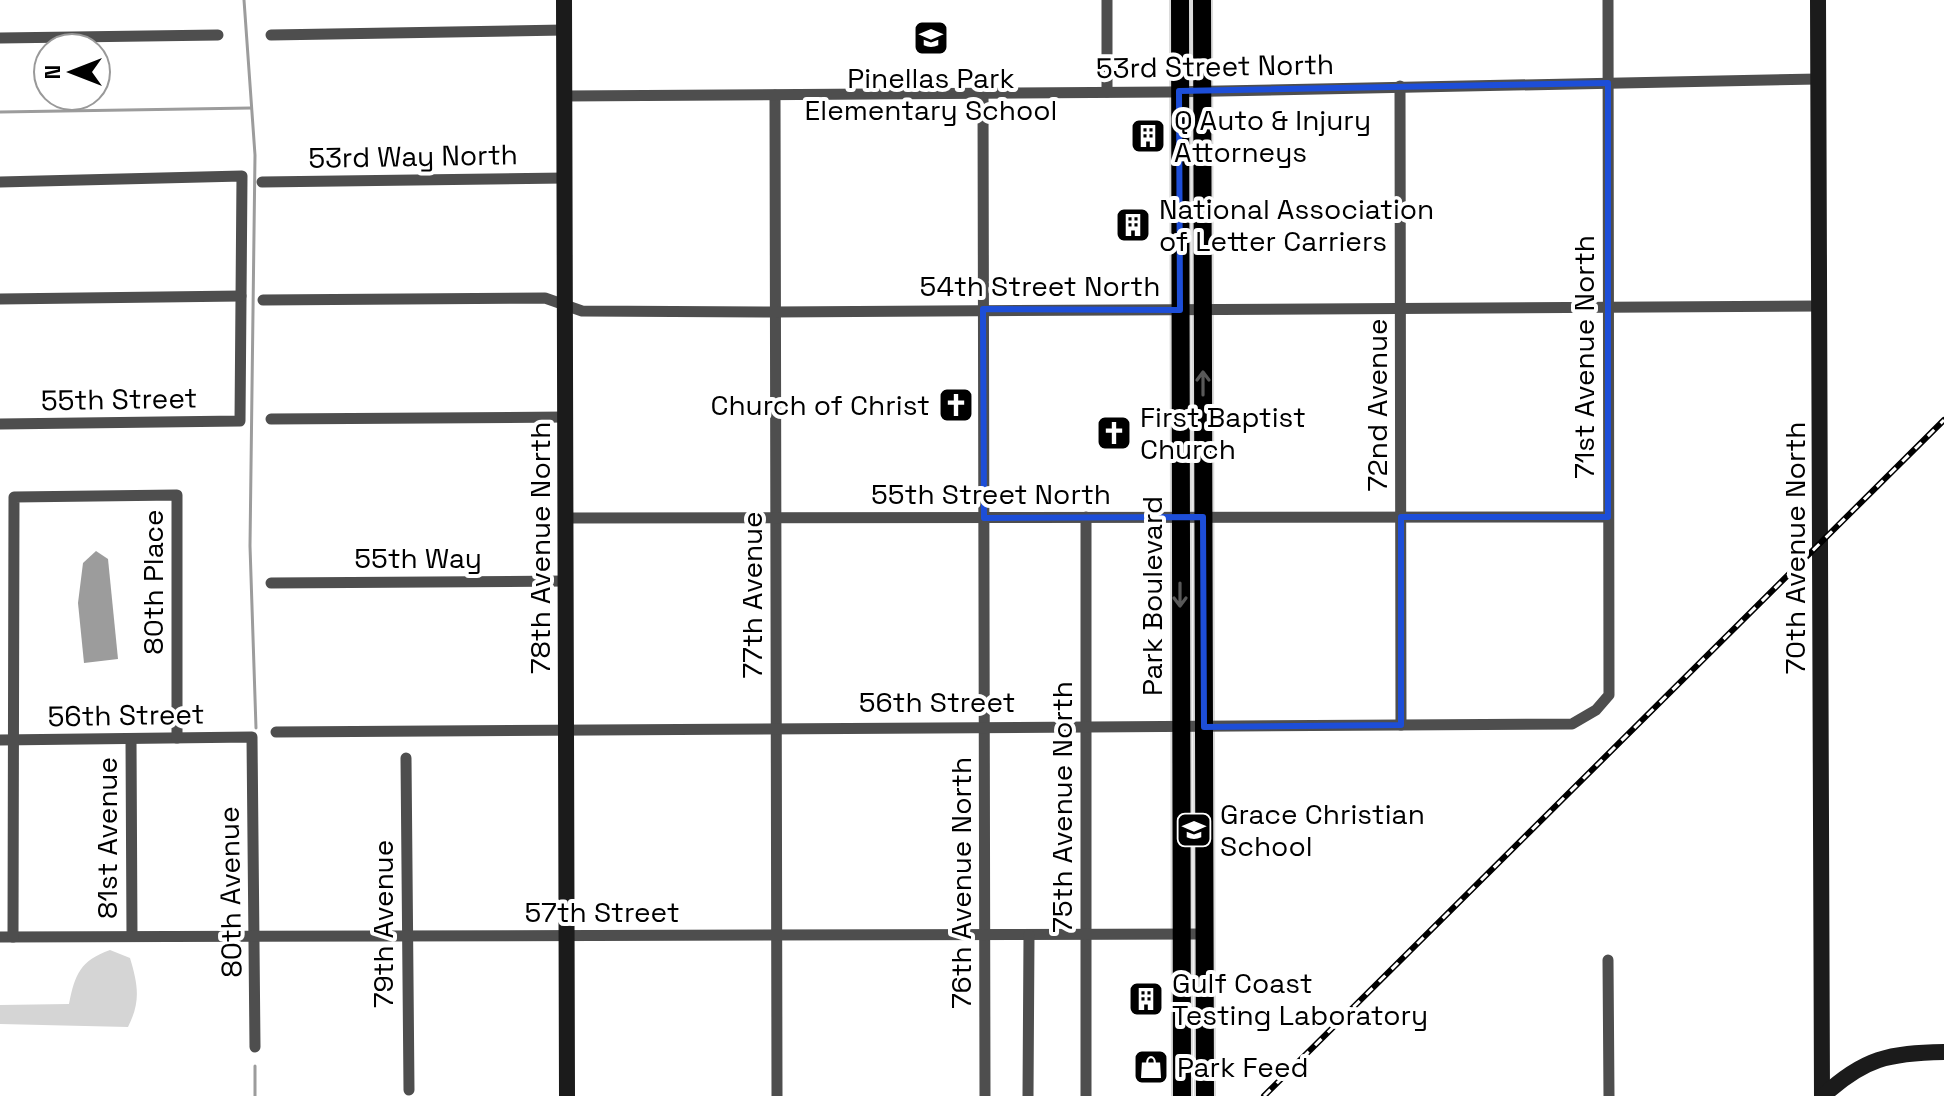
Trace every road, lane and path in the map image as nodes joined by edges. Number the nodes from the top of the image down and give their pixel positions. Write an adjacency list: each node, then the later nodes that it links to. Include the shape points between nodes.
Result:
1 (564, 0): 7 (street, 78th Avenue North)
2 (1107, 0): 16 (street)
3 (1180, 0): 14 (main road, Park Boulevard)
4 (1202, 0): 15 (main road, Park Boulevard)
5 (1608, 0): 12 (street, 71st Avenue North)
6 (1818, 0): 11 (street, 70th Avenue North)
7 (564, 30): 9 (street); 19 (street, 78th Avenue North)
8 (218, 35): 10 (street)
9 (271, 35)
10 (0, 38)
11 (1818, 79): 12 (street, 53rd Street North); 28 (street, 70th Avenue North)
12 (1608, 83): 13 (street, 53rd Street North); 29 (street, 71st Avenue North)
13 (1400, 86): 15 (street, 53rd Street North); 27 (street, 72nd Avenue)
14 (1179, 91): 15 (street, 53rd Street North); 16 (street, 53rd Street North); 32 (main road, Park Boulevard)
15 (1203, 91): 31 (main road, Park Boulevard)
16 (1107, 92): 17 (street, 53rd Street North)
17 (983, 93): 18 (street, 53rd Street North); 30 (street, 76th Avenue North)
18 (775, 95): 19 (street, 53rd Street North); 33 (street, 77th Avenue)
19 (565, 96): 20 (street, 78th Avenue North)
20 (565, 178): 22 (street, 53rd Way North); 26 (street, 78th Avenue North)
21 (0, 182): 23 (street, via 242,176)
22 (262, 182)
23 (241, 296): 24 (street); 36 (street, 55th Street, via 240,421)
24 (0, 299)
25 (263, 300): 26 (street, 54th Street North, via 545,298)
26 (565, 303): 33 (street, 54th Street North, via 582,311); 34 (street, 78th Avenue North)
27 (1400, 306): 29 (street, 54th Street North); 31 (street, 54th Street North); 40 (street, 72nd Avenue)
28 (1820, 306): 29 (street, 54th Street North); 85 (street, 70th Avenue North)
29 (1608, 308): 41 (street, 71st Avenue North)
30 (983, 309): 32 (street, 54th Street North); 33 (street, 54th Street North); 44 (street, 76th Avenue North)
31 (1203, 310): 32 (street, 54th Street North); 39 (main road, Park Boulevard, one-way to 31)
32 (1180, 311): 38 (main road, Park Boulevard)
33 (775, 312): 43 (street, 77th Avenue)
34 (566, 417): 35 (street); 42 (street, 78th Avenue North)
35 (271, 419)
36 (0, 424)
37 (1086, 517): 38 (street, 55th Street North); 44 (street, 55th Street North); 51 (street, 75th Avenue North)
38 (1180, 517): 39 (street, 55th Street North); 52 (main road, Park Boulevard, one-way to 52)
39 (1203, 517): 40 (street, 55th Street North); 53 (main road, Park Boulevard)
40 (1401, 517): 41 (street, 55th Street North); 49 (street, 72nd Avenue)
41 (1608, 517): 47 (street, 71st Avenue North, via 1609,695)
42 (566, 518): 43 (street, 55th Street North); 45 (street, 78th Avenue North)
43 (776, 518): 44 (street, 55th Street North); 50 (street, 77th Avenue)
44 (984, 518): 48 (street, 76th Avenue North)
45 (566, 581): 46 (street, 55th Way); 54 (street, 78th Avenue North)
46 (271, 583)
47 (1596, 710): 49 (street, 56th Street, via 1572,724)
48 (984, 725): 50 (street, 56th Street); 51 (street, 56th Street); 64 (street, 76th Avenue North)
49 (1401, 725): 53 (street, 56th Street)
50 (776, 726): 54 (street, 56th Street); 70 (street, 77th Avenue)
51 (1087, 726): 52 (street, 56th Street); 61 (street, 75th Avenue North)
52 (1181, 727): 53 (street, 56th Street); 62 (main road, Park Boulevard)
53 (1204, 727): 63 (main road, Park Boulevard)
54 (566, 728): 55 (street, 56th Street); 69 (street, 78th Avenue North)
55 (276, 732)
56 (252, 737): 57 (street, 56th Street); 67 (street, 80th Avenue)
57 (177, 738): 58 (street, 56th Street); 59 (street, 80th Place, via 177,495 106,495 14,497)
58 (131, 739): 59 (street, 56th Street); 66 (street, 81st Avenue)
59 (6, 740): 72 (street)
60 (406, 758): 68 (street, 79th Avenue)
61 (1087, 934): 62 (street, 57th Street); 65 (street, 57th Street); 81 (street, 75th Avenue North)
62 (1181, 934): 63 (street, 57th Street); 82 (main road, Park Boulevard)
63 (1205, 934): 83 (main road, Park Boulevard)
64 (985, 935): 65 (street, 57th Street); 70 (street, 57th Street); 79 (street, 76th Avenue North)
65 (1029, 935): 80 (street)
66 (132, 936): 67 (street, 57th Street); 72 (street, 57th Street)
67 (256, 936): 68 (street, 57th Street); 74 (street, 80th Avenue)
68 (408, 936): 69 (street, 57th Street); 76 (street, 79th Avenue)
69 (567, 936): 70 (street, 57th Street); 77 (street, 78th Avenue North)
70 (777, 936): 78 (street, 77th Avenue)
71 (0, 937): 72 (street, 57th Street)
72 (13, 937)
73 (1608, 960): 84 (street)
74 (255, 1047)
75 (1944, 1052): 85 (street, via 1866,1062)
76 (409, 1090)
77 (567, 1096)
78 (777, 1096)
79 (985, 1096)
80 (1028, 1096)
81 (1086, 1096)
82 (1182, 1096)
83 (1205, 1096)
84 (1609, 1096)
85 (1823, 1096)

